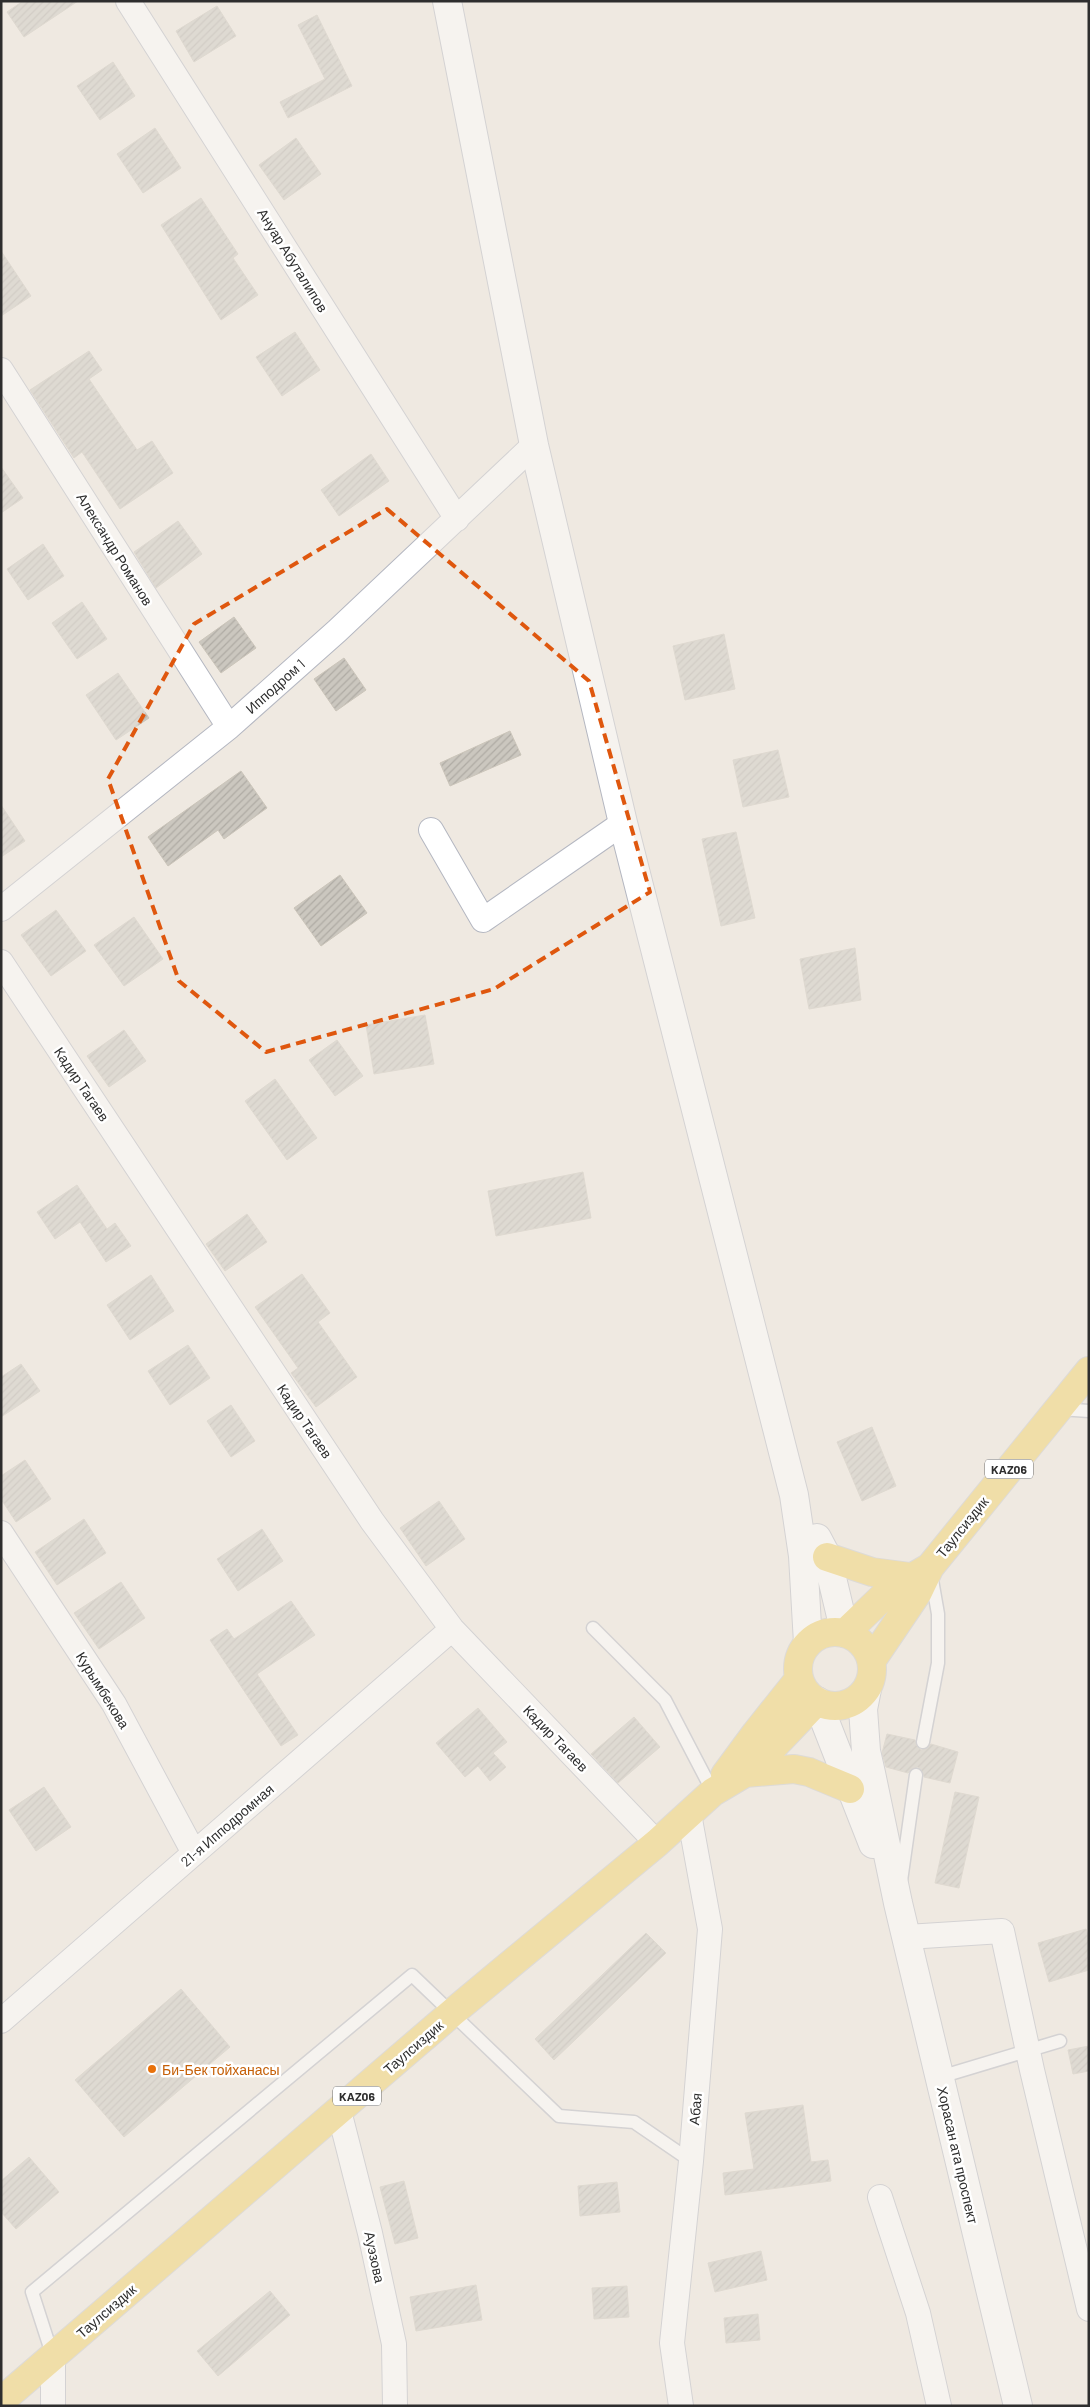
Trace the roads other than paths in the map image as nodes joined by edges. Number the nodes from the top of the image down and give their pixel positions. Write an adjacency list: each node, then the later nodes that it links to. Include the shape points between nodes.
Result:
1 (128, 1): 5 (street, Ануар Абуталипов)
2 (447, 1): 4 (main road)
3 (1, 370): 6 (street, Александр Романов)
4 (534, 445): 5 (street, Ипподром 1); 7 (main road)
5 (457, 520): 6 (street, Ипподром 1)
6 (229, 728): 9 (street, Ипподром 1)
7 (622, 823): 8 (street, via 483,920); 14 (main road)
8 (431, 830)
9 (1, 910)
10 (1, 962): 18 (street, Кадир Тагаев, via 372,1522)
11 (1089, 1371): 12 (main road, Таулсиздик / KAZ06)
12 (1057, 1409): 13 (lane); 17 (main road, Таулсиздик / KAZ06)
13 (1089, 1411)
14 (794, 1495): 16 (main road); 21 (main road, via 803,1556)
15 (1, 1533): 33 (street, Курымбекова, via 114,1704)
16 (827, 1558): 17 (main road, via 872,1572); 20 (main road)
17 (920, 1572): 20 (main road, Таулсиздик / KAZ06, via 889,1591); 22 (main road, Таулсиздик / KAZ06, via 918,1592); 26 (lane, via 938,1614 938,1663)
18 (452, 1628): 32 (street, Кадир Тагаев); 33 (street, 21-я Ипподромная)
19 (593, 1628): 30 (lane, via 665,1700)
20 (845, 1633): 21 (main road, via 826,1633); 22 (main road, via 862,1642)
21 (808, 1643): 23 (main road, via 799,1660)
22 (872, 1660): 24 (main road)
23 (800, 1679): 25 (main road); 30 (main road, Таулсиздик / KAZ06)
24 (867, 1689): 25 (main road, via 843,1705); 34 (main road, Хорасан ата проспект, via 863,1709 866,1751)
25 (816, 1701): 27 (main road, Таулсиздик / KAZ06); 29 (main road, Хорасан ата проспект)
26 (923, 1742)
27 (744, 1773): 29 (main road, via 794,1769); 30 (main road, Таулсиздик / KAZ06)
28 (916, 1775): 34 (lane)
29 (850, 1789): 34 (main road, Хорасан ата проспект)
30 (713, 1792): 31 (main road, Таулсиздик / KAZ06)
31 (689, 1814): 32 (main road, Таулсиздик / KAZ06); 42 (street, Абая, via 710,1929)
32 (657, 1843): 36 (main road, Таулсиздик / KAZ06)
33 (194, 1853): 37 (street, 21-я Ипподромная)
34 (898, 1903): 35 (main road, Хорасан ата проспект)
35 (907, 1937): 39 (street, via 1002,1931); 40 (main road, Хорасан ата проспект)
36 (453, 2012): 41 (main road, Таулсиздик / KAZ06); 42 (lane, via 559,2116 634,2122); 45 (lane, via 412,1975 32,2292)
37 (1, 2021)
38 (1060, 2041): 39 (lane)
39 (1027, 2051): 40 (lane); 44 (street)
40 (940, 2077): 51 (main road, Хорасан ата проспект)
41 (339, 2111): 45 (main road, Таулсиздик / KAZ06); 48 (street, Ауэзова, via 394,2344)
42 (691, 2161): 49 (street, Абая, via 672,2343)
43 (880, 2197): 50 (street, via 918,2313)
44 (1089, 2308)
45 (53, 2357): 46 (main road, Таулсиздик / KAZ06); 47 (street)
46 (1, 2401)
47 (53, 2406)
48 (395, 2406)
49 (680, 2406)
50 (939, 2406)
51 (1018, 2406)

